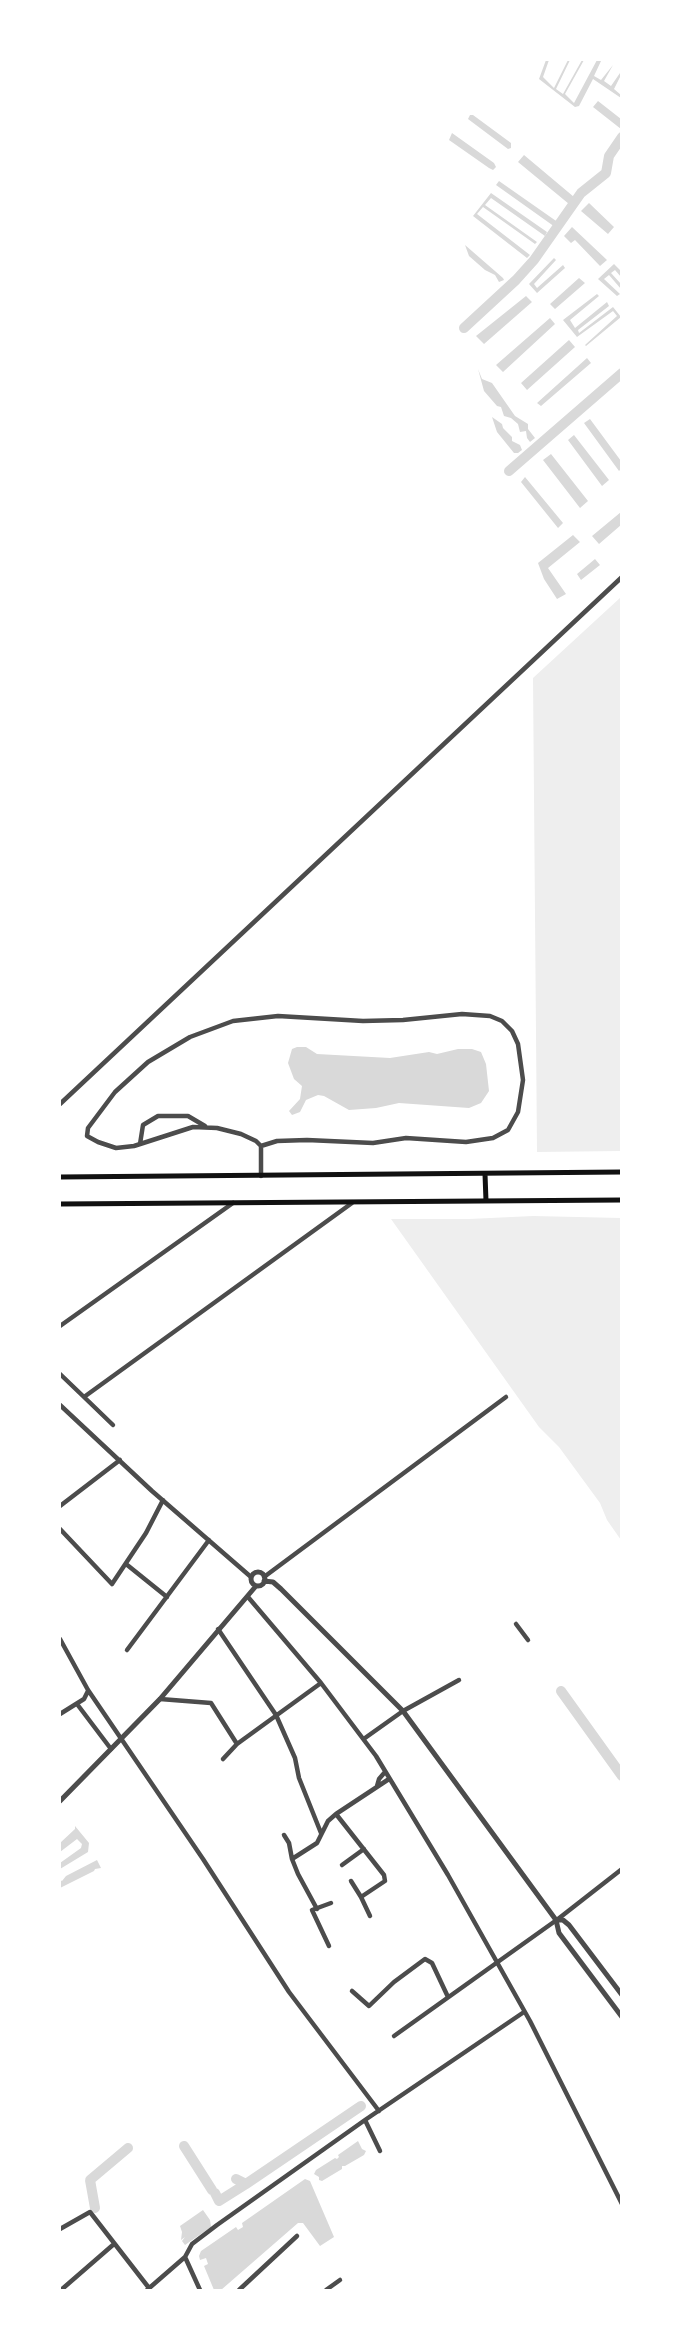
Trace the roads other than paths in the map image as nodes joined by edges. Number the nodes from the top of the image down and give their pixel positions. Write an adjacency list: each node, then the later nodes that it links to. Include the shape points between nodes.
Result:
1 (621, 577): 2 (street)
2 (60, 1104)
3 (205, 1126): 4 (street); 4 (street, via 188,1116 158,1116 143,1125); 5 (street, via 241,1134)
4 (141, 1144): 5 (street, via 116,1148 99,1143 87,1136 88,1128 115,1092 148,1062 190,1037 233,1021 278,1016 390,1021 490,1016 502,1021 518,1044 523,1080 518,1112 508,1130 493,1138 466,1142 406,1138 373,1143 276,1141)
5 (261, 1146): 8 (street)
6 (621, 1172): 7 (main road)
7 (485, 1174): 8 (main road); 11 (main road)
8 (261, 1176): 9 (main road)
9 (60, 1177)
10 (621, 1200): 11 (main road)
11 (486, 1201): 13 (main road)
12 (234, 1202): 13 (main road); 14 (main road); 16 (street)
13 (353, 1202): 19 (street)
14 (60, 1204)
15 (74, 1307): 16 (street)
16 (78, 1313): 17 (street)
17 (60, 1326)
18 (60, 1374): 19 (street)
19 (84, 1397): 22 (street)
20 (506, 1397): 30 (street)
21 (60, 1405): 23 (street)
22 (113, 1425)
23 (120, 1460): 24 (street); 25 (street)
24 (163, 1500): 27 (street); 28 (street)
25 (60, 1506)
26 (60, 1529): 28 (street, via 112,1584)
27 (209, 1541): 29 (street); 32 (street)
28 (126, 1564): 32 (street)
29 (251, 1577): 30 (street, via 258,1572); 31 (street)
30 (264, 1579): 31 (street); 45 (street, via 275,1583)
31 (256, 1586): 33 (street)
32 (167, 1597): 39 (street)
33 (247, 1597): 35 (street); 41 (street)
34 (516, 1624): 37 (street)
35 (218, 1629): 43 (street); 47 (street)
36 (60, 1639): 38 (street)
37 (527, 1640)
38 (62, 1647): 42 (street)
39 (127, 1650)
40 (459, 1680): 45 (street)
41 (321, 1683): 47 (street); 49 (street)
42 (88, 1690): 44 (street); 48 (street)
43 (160, 1699): 48 (street); 50 (street, via 211,1703)
44 (77, 1704): 46 (street); 51 (street)
45 (403, 1711): 49 (street); 69 (street)
46 (60, 1714)
47 (276, 1715): 50 (street); 58 (street)
48 (121, 1739): 51 (street); 78 (street, via 289,1992)
49 (364, 1739): 53 (street)
50 (237, 1744): 52 (street)
51 (111, 1749): 56 (street)
52 (223, 1759)
53 (386, 1772): 54 (street); 55 (street)
54 (389, 1779): 55 (street); 71 (street)
55 (377, 1783): 57 (street)
56 (60, 1801)
57 (336, 1814): 58 (street); 60 (street)
58 (321, 1833): 61 (street, via 317,1843)
59 (284, 1835): 61 (street)
60 (364, 1849): 62 (street); 65 (street, via 385,1881)
61 (292, 1859): 67 (street)
62 (342, 1865)
63 (621, 1869): 69 (street)
64 (351, 1881): 65 (street)
65 (360, 1896): 68 (street)
66 (331, 1903): 67 (street)
67 (317, 1909): 70 (street, via 312,1910)
68 (370, 1916)
69 (556, 1920): 71 (street); 73 (street, via 569,1925); 76 (street, via 559,1933)
70 (330, 1946)
71 (496, 1964): 74 (street); 75 (street)
72 (352, 1991): 74 (street, via 369,2006 425,1959 432,1963)
73 (621, 1995)
74 (448, 1997): 77 (street)
75 (524, 2012): 78 (street); 81 (street)
76 (621, 2017)
77 (394, 2036)
78 (379, 2111): 79 (street)
79 (365, 2120): 80 (street); 85 (street, via 192,2244)
80 (380, 2151)
81 (621, 2204)
82 (60, 2229): 84 (street, via 90,2212)
83 (297, 2236): 90 (street)
84 (114, 2244): 87 (street); 88 (street)
85 (186, 2258): 87 (street); 89 (street)
86 (340, 2280): 91 (street)
87 (148, 2289)
88 (61, 2291)
89 (200, 2291)
90 (239, 2291)
91 (326, 2291)

